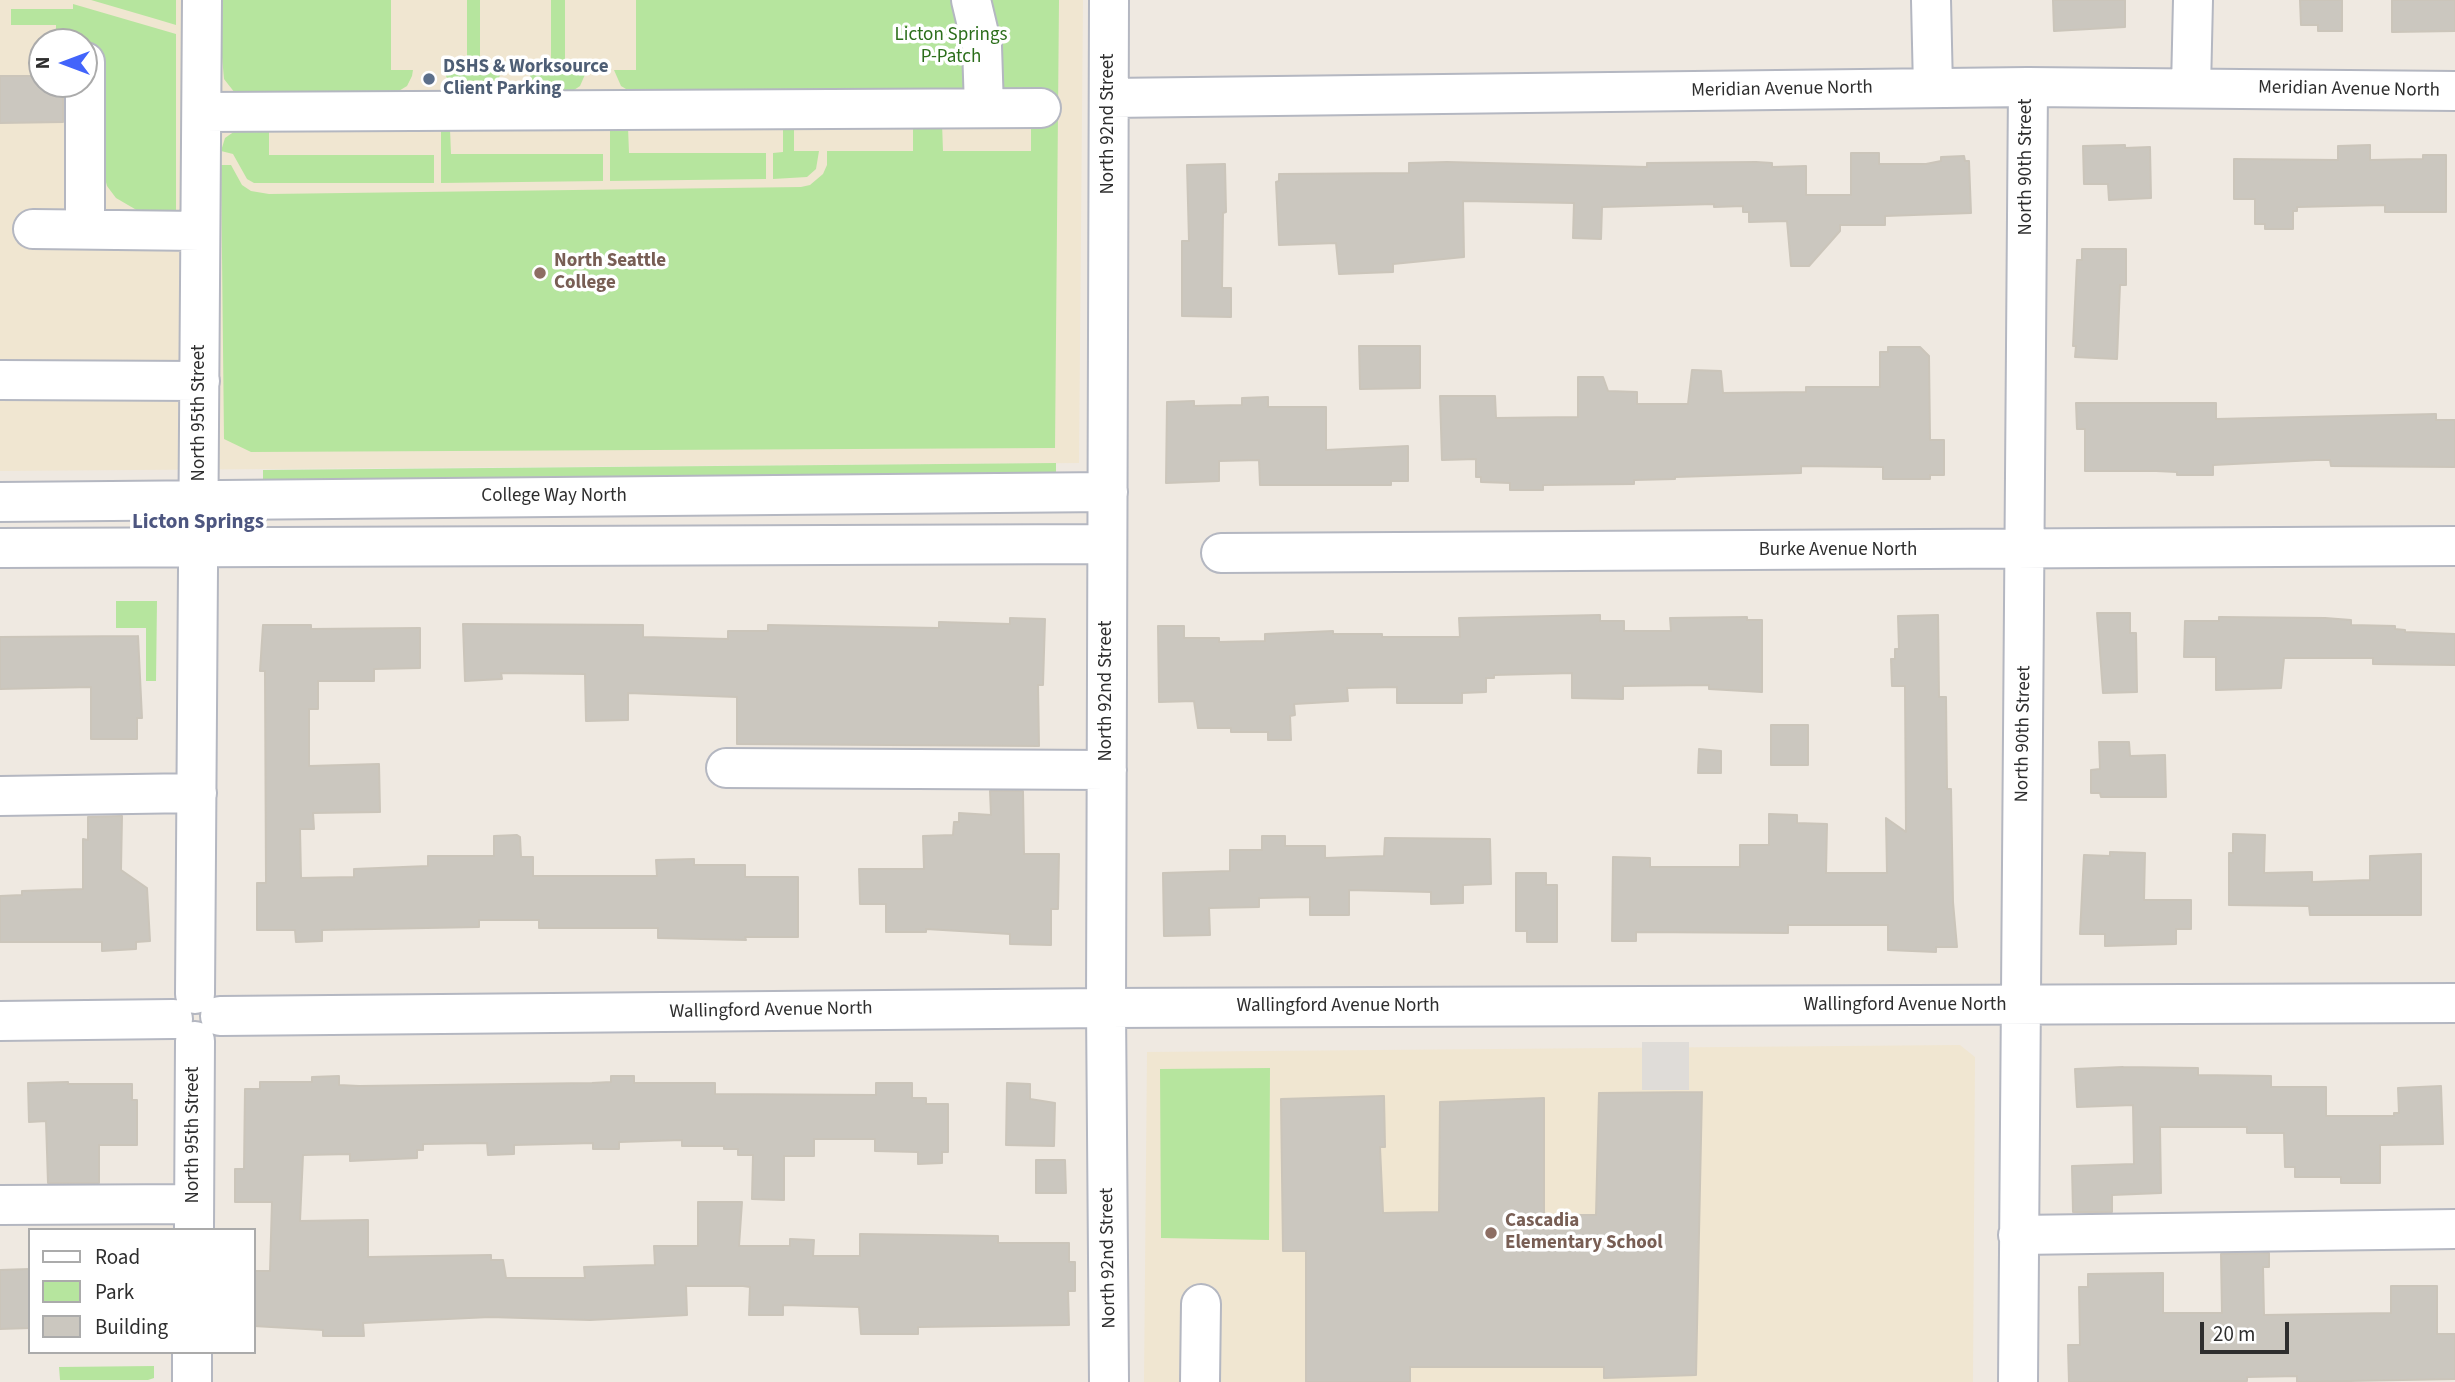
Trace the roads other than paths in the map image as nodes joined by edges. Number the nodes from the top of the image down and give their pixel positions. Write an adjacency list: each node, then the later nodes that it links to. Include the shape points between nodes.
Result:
1 (202, 0): 14 (street, North 95th Street)
2 (971, 0): 12 (street, via 982,46)
3 (1109, 0): 10 (street, North 92nd Street)
4 (1931, 0): 7 (street)
5 (2193, 0): 8 (street)
6 (2028, 87): 7 (street, Meridian Avenue North); 8 (street, Meridian Avenue North); 27 (street, North 90th Street)
7 (1933, 88): 10 (street, Meridian Avenue North)
8 (2191, 88): 9 (street, Meridian Avenue North)
9 (2455, 91)
10 (1109, 97): 20 (street, North 92nd Street)
11 (85, 98): 16 (street)
12 (984, 108): 13 (street); 14 (street)
13 (1041, 108)
14 (203, 112): 17 (street, North 95th Street)
15 (33, 229): 16 (street)
16 (85, 229): 17 (street)
17 (200, 231): 19 (street, North 95th Street)
18 (0, 380): 19 (street)
19 (200, 381): 21 (street, North 95th Street)
20 (1108, 492): 21 (street, College Way North); 23 (street, North 92nd Street)
21 (200, 499): 22 (street, College Way North); 25 (street, North 95th Street)
22 (0, 502)
23 (1107, 544): 25 (street); 30 (street, North 92nd Street)
24 (2455, 546): 27 (street, Burke Avenue North)
25 (200, 547): 26 (street); 31 (street, North 95th Street)
26 (0, 548)
27 (2026, 550): 28 (street, Burke Avenue North); 34 (street, North 90th Street)
28 (1221, 553)
29 (726, 768): 30 (street)
30 (1107, 771): 35 (street, North 92nd Street)
31 (197, 793): 32 (street); 36 (street, North 95th Street)
32 (0, 796)
33 (2455, 1003): 34 (street, Wallingford Avenue North)
34 (2020, 1005): 35 (street, Wallingford Avenue North); 41 (street, North 90th Street)
35 (1107, 1008): 36 (street, Wallingford Avenue North); 45 (street, North 92nd Street)
36 (196, 1017): 37 (street, Wallingford Avenue North); 39 (street, North 95th Street)
37 (0, 1021)
38 (0, 1205): 39 (street)
39 (194, 1217)
40 (2455, 1229): 41 (street)
41 (2018, 1235): 47 (street, North 90th Street)
42 (1201, 1304): 46 (street)
43 (192, 1354): 44 (street)
44 (192, 1382)
45 (1110, 1382)
46 (1200, 1382)
47 (2018, 1382)

